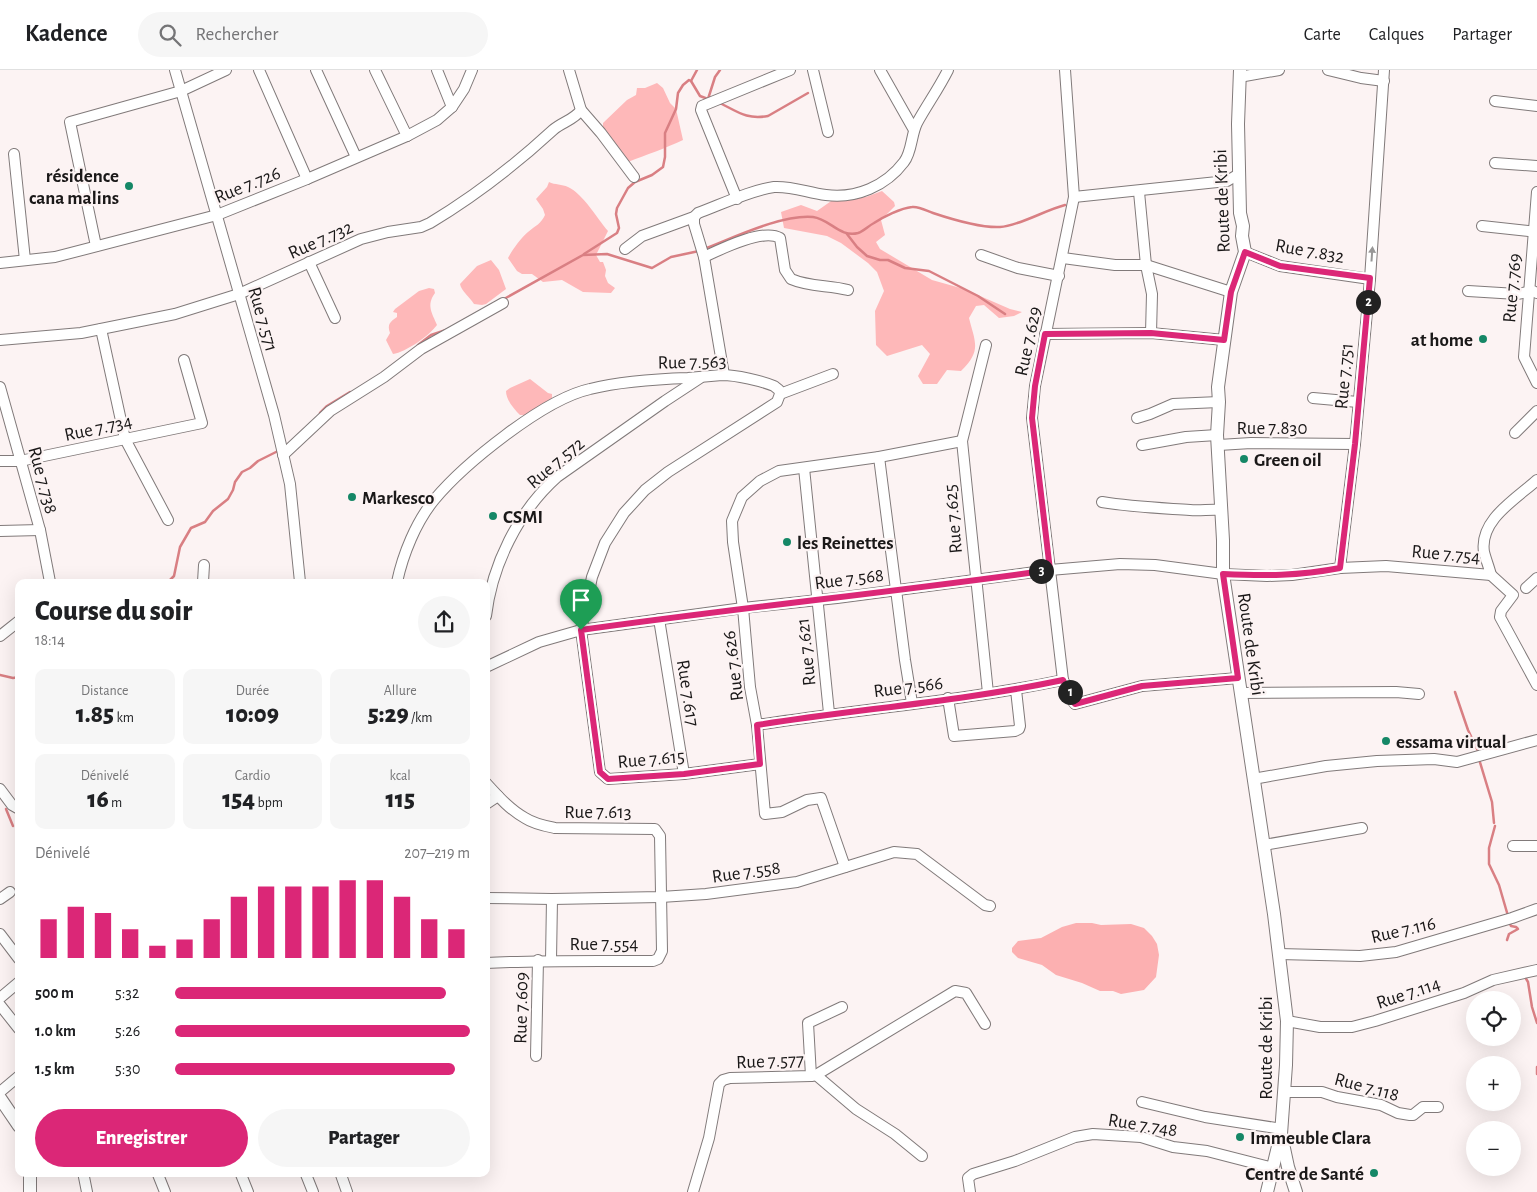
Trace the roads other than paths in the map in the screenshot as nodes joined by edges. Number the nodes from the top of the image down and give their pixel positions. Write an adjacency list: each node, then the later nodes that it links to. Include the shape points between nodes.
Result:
1 (175, 70): 19 (street, Rue 7.571)
2 (226, 70): 19 (street)
3 (259, 70): 33 (street)
4 (316, 70): 28 (street)
5 (375, 70): 26 (street)
6 (437, 70): 22 (street)
7 (472, 70): 22 (street, Rue 7.726)
8 (568, 70): 23 (street)
9 (790, 70): 37 (street, via 702,106)
10 (813, 70): 25 (street)
11 (880, 70): 24 (street)
12 (948, 70): 24 (street)
13 (1066, 70): 36 (street, Rue 7.629)
14 (1280, 70): 17 (street)
15 (1328, 70): 18 (street)
16 (1384, 70): 18 (street, Rue 7.751)
17 (1240, 73): 31 (main road, Route de Kribi)
18 (1384, 81): 53 (street, Rue 7.751, one-way to 18)
19 (181, 91): 38 (street, Rue 7.571); 42 (street, via 70,122)
20 (1495, 102): 21 (street)
21 (1537, 106)
22 (452, 107): 26 (street, Rue 7.726)
23 (581, 110): 32 (street); 49 (street, Rue 7.732, via 555,128 504,173 430,223 361,239)
24 (914, 130): 37 (street, via 901,166 892,176 861,193 827,195 791,187 772,188)
25 (828, 132)
26 (407, 136): 28 (street, Rue 7.726)
27 (14, 154): 48 (street)
28 (356, 157): 33 (street, Rue 7.726)
29 (1495, 163): 30 (street)
30 (1537, 166)
31 (1239, 174): 34 (street, via 1228,182); 45 (main road, Route de Kribi)
32 (634, 177)
33 (307, 179): 38 (street, Rue 7.726)
34 (1139, 192): 36 (street); 51 (street)
35 (1537, 192): 41 (street, Rue 7.769)
36 (1074, 197): 47 (street, Rue 7.629)
37 (737, 199): 39 (street)
38 (217, 215): 42 (street, Rue 7.726); 58 (street, Rue 7.571)
39 (694, 217): 43 (street, via 642,236); 44 (street)
40 (1482, 226): 41 (street)
41 (1535, 232): 57 (street, Rue 7.769)
42 (96, 246): 48 (street, Rue 7.726, via 55,257)
43 (625, 249)
44 (702, 251): 54 (street, via 772,235 780,238 785,270 791,279); 69 (street)
45 (1245, 252): 53 (street, Rue 7.832, via 1280,266); 55 (main road, Route de Kribi)
46 (981, 255): 52 (street, via 1018,268)
47 (1063, 258): 51 (street, via 1115,265); 52 (street, Rue 7.629)
48 (26, 260): 50 (street, Rue 7.726)
49 (309, 262): 58 (street, Rue 7.732); 60 (street)
50 (0, 263)
51 (1146, 265): 55 (street); 62 (street, via 1152,294)
52 (1059, 276): 63 (street, Rue 7.629)
53 (1370, 278): 76 (street, Rue 7.751)
54 (848, 290)
55 (1231, 292): 65 (main road, Route de Kribi)
56 (1468, 292): 57 (street)
57 (1533, 293): 71 (street, Rue 7.769, via 1524,357)
58 (239, 294): 61 (street, Rue 7.732, via 175,314); 85 (street, Rue 7.571)
59 (503, 303): 85 (street, via 420,349 384,377 330,411)
60 (335, 318)
61 (101, 329): 64 (street, Rue 7.732); 80 (street)
62 (1151, 333): 63 (street); 65 (street)
63 (1045, 334): 98 (street, Rue 7.629, via 1032,418)
64 (0, 340)
65 (1224, 340): 75 (main road, Route de Kribi)
66 (986, 345): 82 (street, Rue 7.625)
67 (184, 360): 80 (street, Rue 7.734, via 202,423)
68 (832, 374): 73 (street)
69 (724, 375): 70 (street, Rue 7.563); 73 (street, Rue 7.563, via 768,384)
70 (702, 377): 105 (street, Rue 7.563, via 651,379 589,389 542,411 494,445 433,501 405,554); 109 (street, Rue 7.572, via 544,489 506,546)
71 (1537, 382)
72 (0, 387): 88 (street, Rue 7.738)
73 (780, 394): 114 (street, via 777,402 668,472 645,490 624,513 605,543 592,577)
74 (1313, 398): 76 (street)
75 (1219, 402): 78 (street, via 1173,404); 81 (main road, Route de Kribi)
76 (1358, 402): 83 (street, Rue 7.751)
77 (1537, 411): 79 (street)
78 (1137, 418)
79 (1514, 433)
80 (125, 439): 88 (street, Rue 7.734); 93 (street)
81 (1218, 440): 83 (street, Rue 7.830); 84 (street, Rue 7.830, via 1186,436); 92 (main road, Route de Kribi)
82 (962, 441): 86 (street, Rue 7.626); 106 (street, Rue 7.625)
83 (1355, 444): 97 (street, Rue 7.751)
84 (1142, 445)
85 (284, 455): 104 (street, Rue 7.571)
86 (879, 457): 89 (street, Rue 7.626); 108 (street)
87 (0, 461): 88 (street, Rue 7.734)
88 (20, 461): 94 (street, Rue 7.738)
89 (804, 468): 110 (street, Rue 7.621); 111 (street, Rue 7.626, via 779,471 760,481 742,497 732,521)
90 (1537, 480): 100 (street, Rue 7.754, via 1495,517 1486,530 1484,552)
91 (1102, 502): 92 (street)
92 (1222, 510): 99 (main road, Route de Kribi)
93 (168, 520)
94 (40, 530): 95 (street); 102 (street, Rue 7.738)
95 (0, 531)
96 (204, 566): 103 (street)
97 (1340, 568): 99 (street, via 1292,575); 100 (street, Rue 7.754, via 1386,566)
98 (1050, 570): 99 (street, Rue 7.568, via 1138,564); 106 (street, Rue 7.568); 118 (street, Rue 7.629)
99 (1223, 574): 117 (main road, Route de Kribi)
100 (1491, 575): 119 (street, via 1513,595 1500,617)
101 (1537, 578): 107 (street)
102 (49, 579)
103 (203, 579)
104 (300, 579)
105 (397, 579)
106 (975, 580): 108 (street, Rue 7.568); 121 (street, Rue 7.625)
107 (1526, 588)
108 (896, 590): 110 (street, Rue 7.568); 125 (street)
109 (490, 593)
110 (817, 600): 111 (street, Rue 7.568); 126 (street, Rue 7.621)
111 (742, 608): 112 (street, Rue 7.568); 127 (street, Rue 7.626)
112 (659, 619): 114 (street, Rue 7.568); 130 (street, Rue 7.617)
113 (15, 624): 115 (street)
114 (581, 630): 116 (street, Rue 7.568, via 539,642); 130 (street, Rue 7.615, via 600,772 608,779)
115 (0, 636)
116 (490, 665)
117 (1238, 678): 118 (street, Rue 7.629, via 1142,686 1075,704); 122 (main road, Route de Kribi)
118 (1063, 680): 120 (street, Rue 7.566)
119 (1537, 685)
120 (1016, 690): 121 (street, Rue 7.566); 124 (street, via 1020,726 1015,731 954,736)
121 (988, 693): 124 (street, Rue 7.566)
122 (1240, 693): 123 (street); 131 (main road, Route de Kribi)
123 (1419, 694)
124 (948, 698): 125 (street, Rue 7.566)
125 (912, 703): 126 (street, Rue 7.566)
126 (829, 713): 127 (street, Rue 7.566)
127 (757, 725): 129 (street, Rue 7.626)
128 (1537, 740): 131 (street, via 1457,762 1434,759 1377,761)
129 (760, 764): 130 (street, Rue 7.615); 141 (street, Rue 7.626, via 766,814 782,812 807,800 821,798)
130 (684, 774)
131 (1253, 779): 138 (main road, Route de Kribi)
132 (490, 787): 134 (street, Rue 7.613)
133 (0, 789): 136 (street)
134 (498, 796): 135 (street); 143 (street, Rue 7.613, via 525,818 555,828 655,829 660,836)
135 (490, 801)
136 (15, 807)
137 (1362, 828): 138 (street)
138 (1264, 845): 151 (main road, Route de Kribi)
139 (1513, 846): 140 (street)
140 (1537, 846)
141 (845, 867): 143 (street, Rue 7.558, via 796,882); 147 (street, Rue 7.558, via 894,852 917,854)
142 (10, 892): 145 (street)
143 (661, 897): 146 (street, Rue 7.558); 153 (street, Rue 7.554, via 662,951 658,959)
144 (490, 898): 146 (street, Rue 7.558)
145 (0, 899)
146 (552, 899): 153 (street, Rue 7.609)
147 (990, 906)
148 (1534, 910): 151 (street, Rue 7.116, via 1396,952 1360,956)
149 (0, 934): 150 (street)
150 (15, 954)
151 (1279, 954): 160 (main road, Route de Kribi)
152 (538, 960): 153 (street, Rue 7.554); 154 (street, Rue 7.554); 163 (street, Rue 7.609)
153 (551, 960)
154 (490, 963)
155 (1537, 970): 160 (street, Rue 7.114, via 1493,980 1464,993 1352,1027 1320,1028)
156 (15, 985): 157 (street)
157 (0, 998)
158 (0, 1005): 161 (street)
159 (842, 1007): 164 (street, via 808,1023)
160 (1287, 1021): 167 (main road, Route de Kribi)
161 (15, 1024)
162 (986, 1024): 164 (street, Rue 7.577, via 966,993 955,991)
163 (536, 1056)
164 (814, 1076): 173 (street); 187 (street, Rue 7.577, via 723,1080 719,1084 709,1138)
165 (15, 1079): 166 (street)
166 (0, 1092)
167 (1285, 1092): 170 (street, Rue 7.118, via 1322,1092 1410,1115 1423,1107); 172 (main road, Route de Kribi)
168 (0, 1098): 171 (main road)
169 (1142, 1102): 172 (street)
170 (1438, 1107)
171 (15, 1120)
172 (1282, 1132): 174 (main road, Route de Kribi); 190 (main road)
173 (922, 1156)
174 (1273, 1168): 188 (street, Rue 7.748, via 1136,1137 1084,1135 973,1174 968,1178); 189 (main road, Route de Kribi)
175 (30, 1177): 181 (main road)
176 (83, 1177): 182 (street)
177 (159, 1177): 183 (street)
178 (242, 1177): 184 (street)
179 (307, 1177): 185 (street)
180 (342, 1177): 186 (street)
181 (30, 1192)
182 (87, 1192)
183 (165, 1192)
184 (248, 1192)
185 (312, 1192)
186 (347, 1192)
187 (693, 1192)
188 (970, 1192)
189 (1268, 1192)
190 (1296, 1192)

